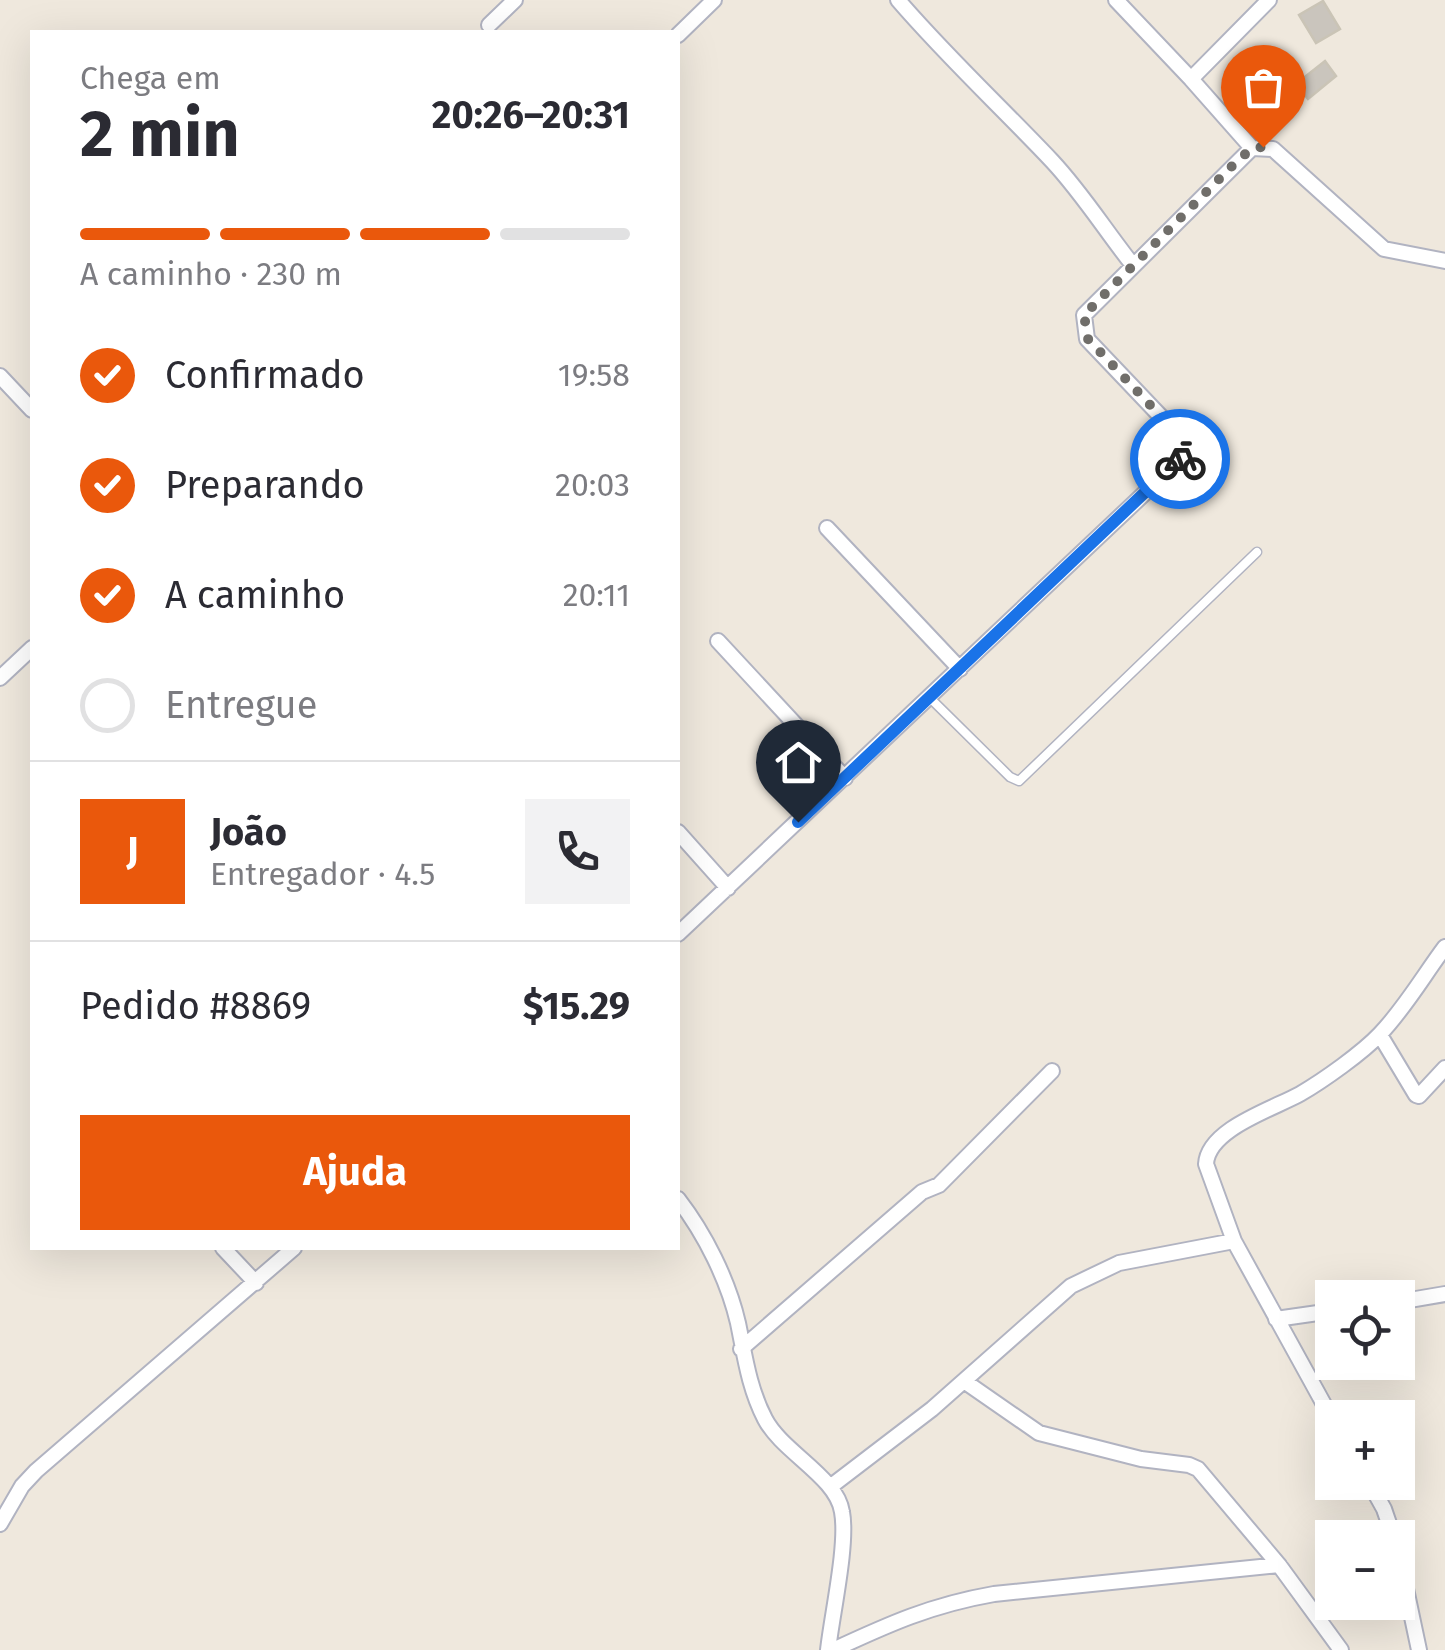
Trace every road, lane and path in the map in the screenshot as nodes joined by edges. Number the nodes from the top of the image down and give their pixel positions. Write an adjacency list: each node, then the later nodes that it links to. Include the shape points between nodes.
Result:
1 (515, 0): 6 (street)
2 (714, 0): 7 (street)
3 (898, 0): 11 (street, via 1080,193)
4 (1116, 0): 8 (street)
5 (1269, 0): 8 (street)
6 (489, 24)
7 (680, 33)
8 (1191, 79): 9 (street)
9 (1252, 148): 10 (street, via 1273,149 1384,249); 11 (street)
10 (1445, 260)
11 (1132, 264): 18 (street, via 1090,306 1084,330 1188,450)
12 (0, 376): 13 (street)
13 (30, 408)
14 (827, 528): 18 (street)
15 (1257, 552): 20 (lane, via 1018,781)
16 (718, 641): 21 (street)
17 (30, 650): 19 (street)
18 (960, 669): 20 (street)
19 (0, 678)
20 (930, 698): 21 (street)
21 (845, 778): 23 (street)
22 (680, 834): 23 (street)
23 (728, 888): 24 (street)
24 (680, 932)
25 (1445, 947): 26 (street)
26 (1380, 1035): 27 (street, via 1416,1096); 30 (street, via 1306,1090 1212,1144 1206,1164)
27 (1445, 1068)
28 (1052, 1071): 38 (street, via 939,1185 922,1192)
29 (680, 1202): 38 (street, via 721,1277)
30 (1234, 1240): 37 (street); 39 (street, via 1120,1263 1071,1286)
31 (225, 1250): 33 (street)
32 (292, 1250): 33 (street)
33 (256, 1283): 42 (street, via 36,1471)
34 (1445, 1294): 35 (street)
35 (1415, 1299)
36 (1315, 1314): 37 (street)
37 (1276, 1319): 40 (street)
38 (741, 1349): 41 (street, via 767,1423)
39 (964, 1381): 41 (street); 43 (street, via 1039,1433 1198,1470)
40 (1321, 1400)
41 (830, 1487): 45 (street, via 843,1516)
42 (0, 1524)
43 (1278, 1566): 45 (street, via 994,1594 899,1620); 46 (street)
44 (1413, 1620): 47 (street)
45 (831, 1650)
46 (1341, 1650)
47 (1419, 1650)

